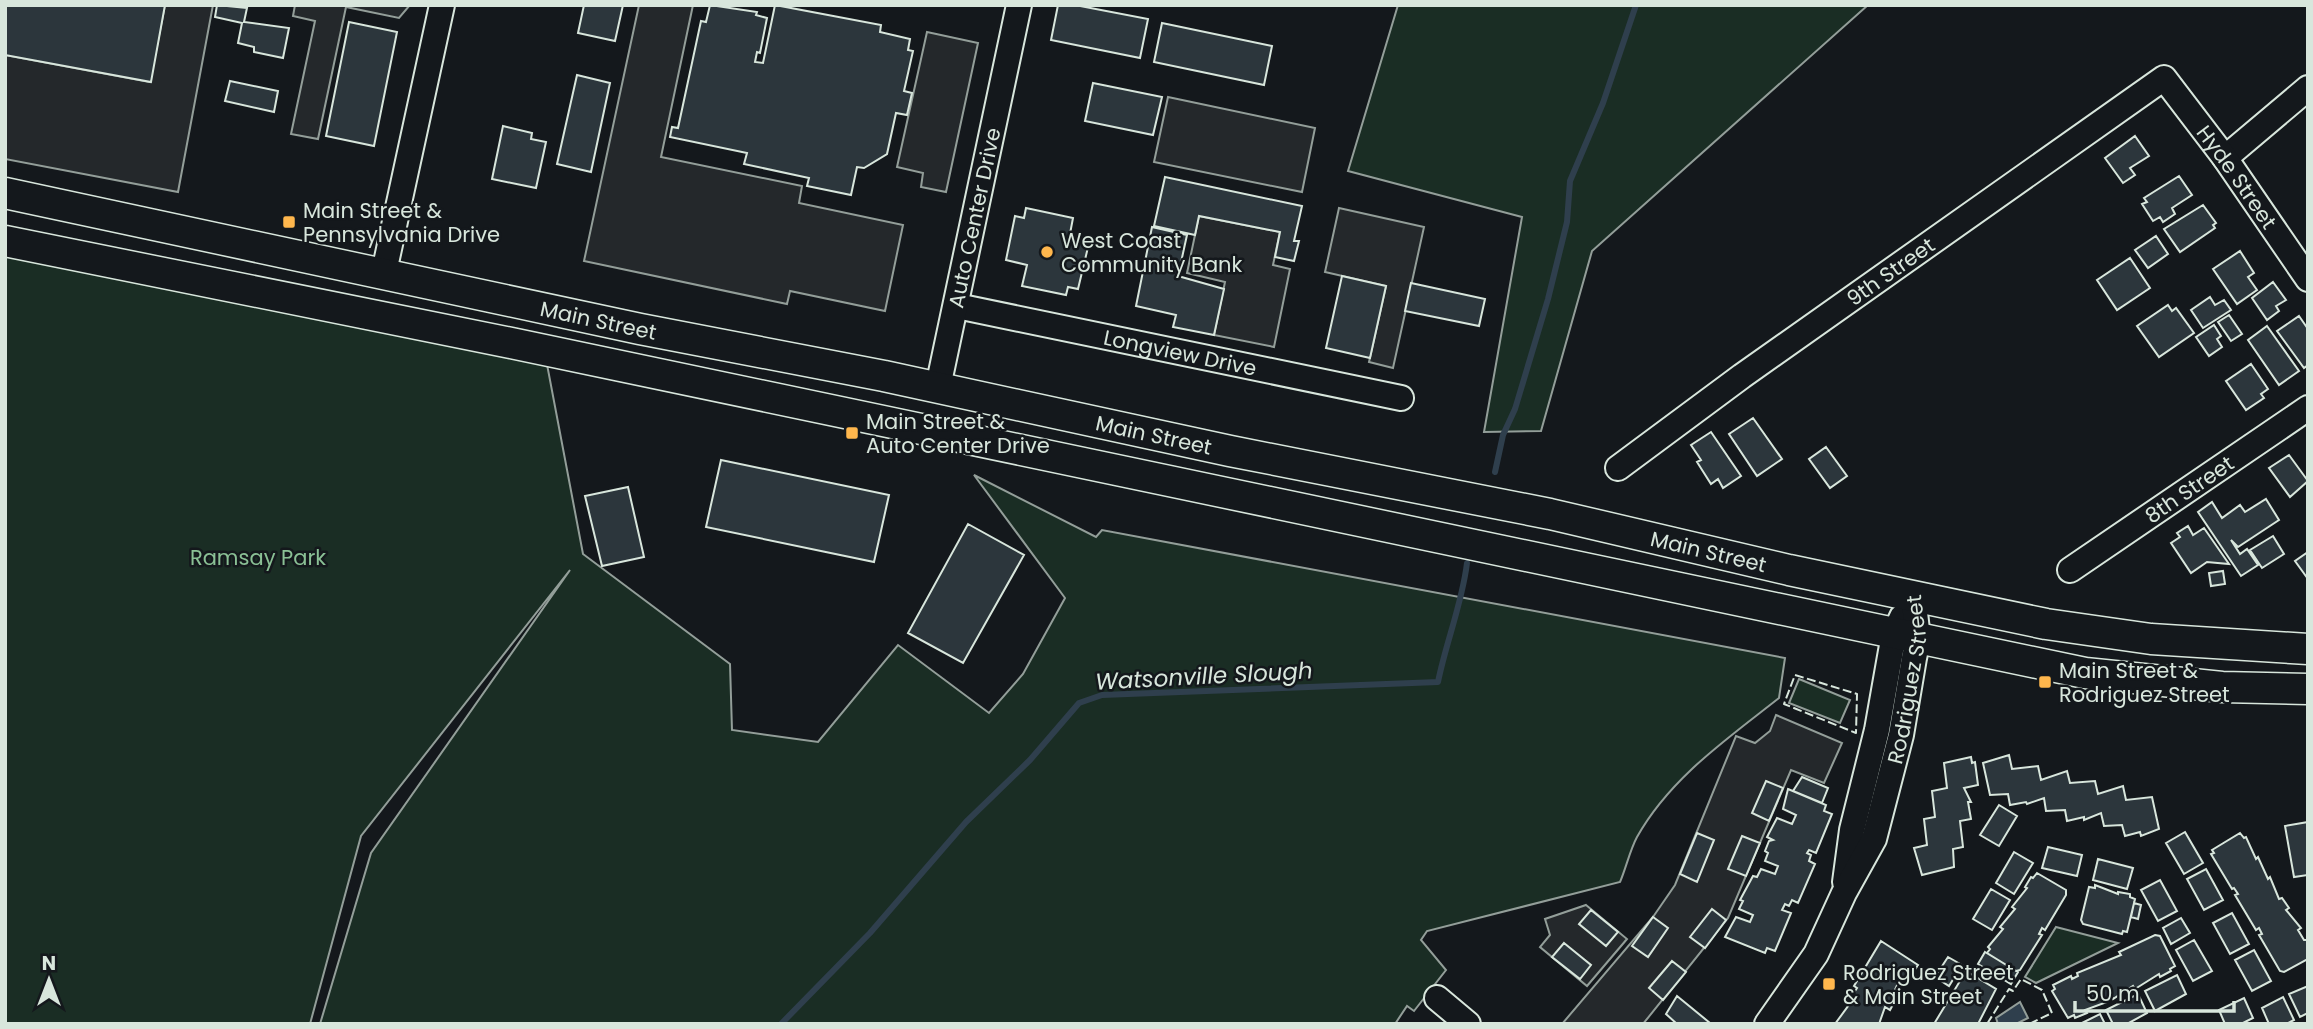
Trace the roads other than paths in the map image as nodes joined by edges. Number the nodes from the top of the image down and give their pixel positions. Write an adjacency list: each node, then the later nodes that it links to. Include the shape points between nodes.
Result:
1 (442, 5): 8 (street)
2 (1019, 5): 10 (street, Auto Center Drive)
3 (2164, 78): 5 (street, Hyde Street); 15 (street, 9th Street)
4 (2308, 88): 5 (street)
5 (2225, 158): 9 (street, Hyde Street)
6 (5, 193): 8 (main road, Main Street)
7 (5, 241): 14 (main road, Main Street)
8 (384, 272): 11 (main road, Main Street, via 640,329)
9 (2308, 279)
10 (957, 306): 11 (street, Auto Center Drive); 12 (street, Longview Drive)
11 (938, 387): 14 (main road, Auto Center Drive); 17 (main road, Main Street)
12 (1401, 398)
13 (2308, 408): 16 (street, 8th Street)
14 (927, 431): 18 (main road, Main Street)
15 (1619, 468)
16 (2070, 570)
17 (1913, 595): 18 (street, Rodriguez Street); 19 (main road, Main Street, via 2046,624 2151,639)
18 (1906, 636): 20 (main road, Main Street, via 2085,673 2222,687); 23 (street, Rodriguez Street, via 1888,794 1874,839 1816,954)
19 (2308, 649)
20 (2308, 689)
21 (1437, 998): 22 (street)
22 (1468, 1024)
23 (1767, 1024)

